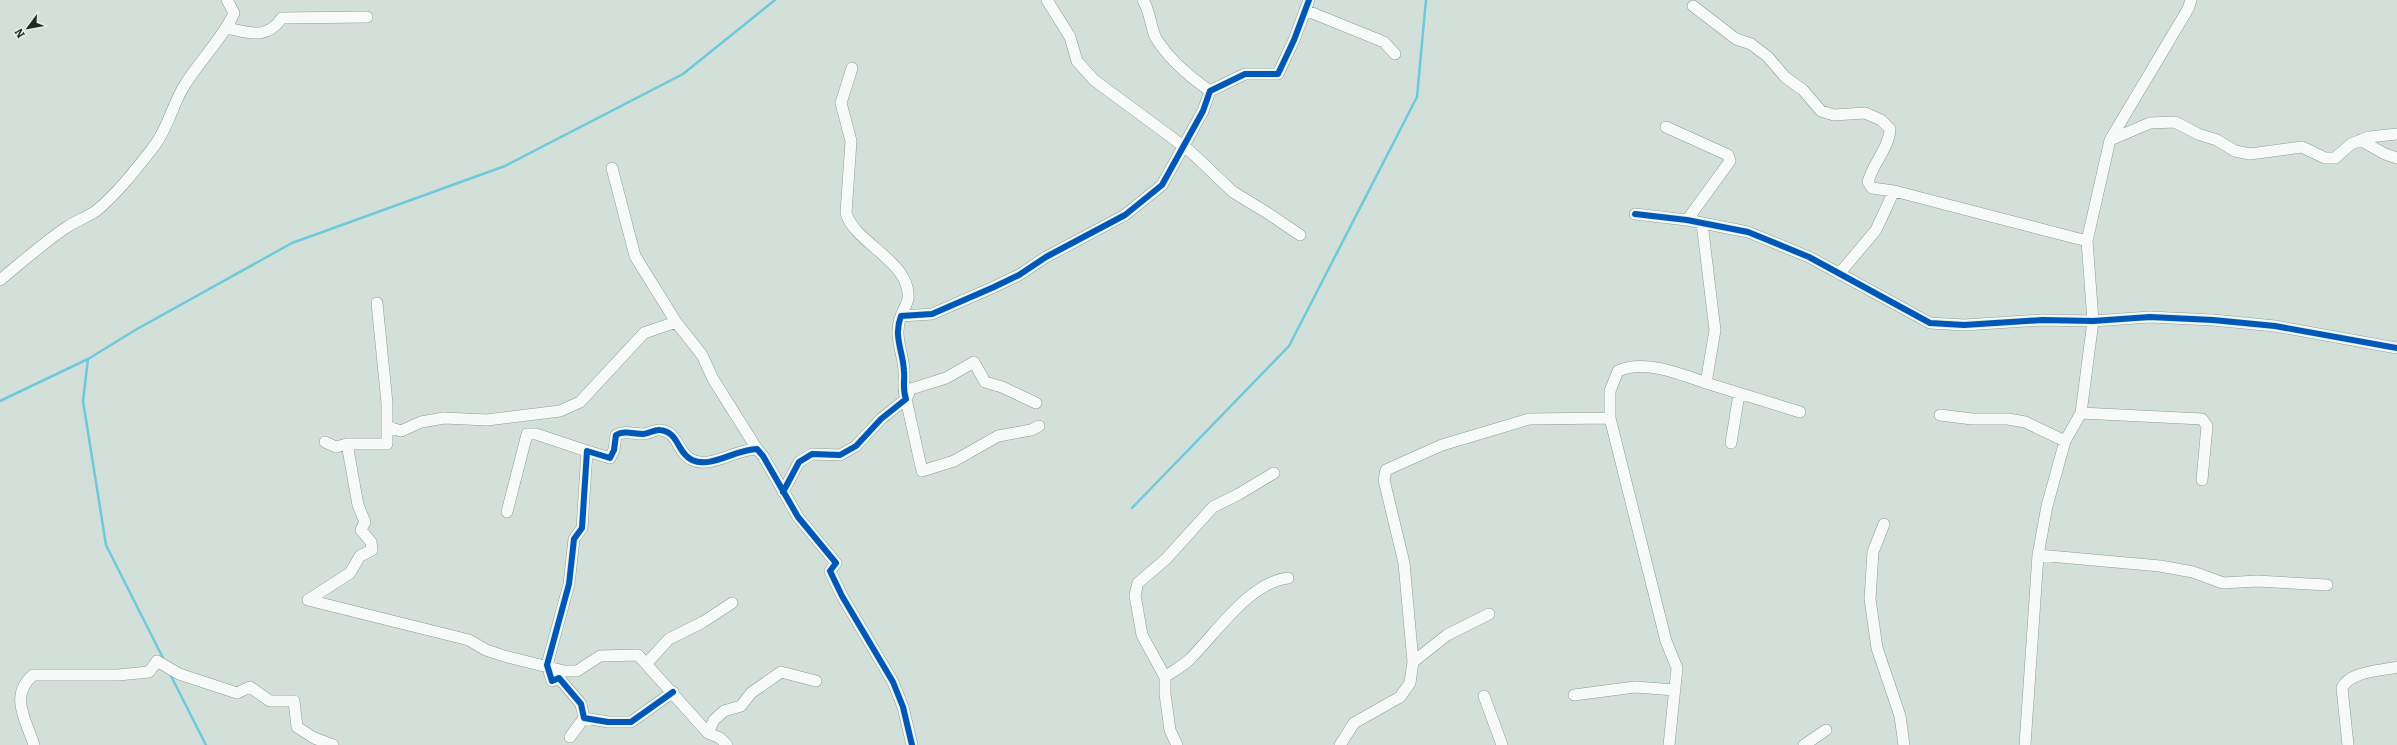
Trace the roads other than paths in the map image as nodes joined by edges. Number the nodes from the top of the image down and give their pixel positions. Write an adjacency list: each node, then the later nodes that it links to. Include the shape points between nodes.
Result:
1 (227, 0): 8 (street, via 234,13)
2 (1047, 0): 16 (street, via 1070,37 1077,61 1094,80)
3 (1143, 0): 11 (street, via 1150,11 1155,37 1190,77)
4 (2191, 0): 14 (street)
5 (1307, 5): 9 (street, via 1384,42); 11 (street, via 1278,74 1245,74)
6 (1693, 6): 19 (street, via 1736,39 1750,44 1768,57 1822,112 1834,115 1846,112 1865,113 1881,120 1890,128 1889,138 1868,182 1872,188)
7 (367, 17): 8 (street, via 282,18 276,27 260,35)
8 (227, 28): 26 (street, via 185,84 170,121 156,144 116,192 95,211 32,252)
9 (1395, 54)
10 (852, 68): 28 (street, via 841,103 851,141 846,212 849,223 894,266 904,280 908,298)
11 (1210, 91): 16 (street, via 1203,111)
12 (1666, 127): 21 (street, via 1728,155 1730,161)
13 (2397, 134): 15 (street)
14 (2110, 140): 15 (street, via 2150,123 2175,122 2235,150 2250,154 2302,147 2326,158 2335,158); 24 (street)
15 (2360, 140): 17 (street)
16 (1183, 147): 23 (street, via 1210,169 1232,192); 28 (street, via 1162,185 1124,215 994,288 932,314)
17 (2397, 158)
18 (612, 168): 30 (street, via 635,256)
19 (1894, 191): 24 (street); 25 (street, via 1876,230)
20 (1635, 214): 21 (street)
21 (1687, 220): 22 (street)
22 (1702, 223): 25 (street, via 1748,232 1808,257); 32 (street, via 1715,330)
23 (1300, 235)
24 (2087, 241): 29 (street)
25 (1839, 274): 29 (street, via 1930,323 1964,325 2042,320)
26 (0, 280)
27 (378, 303): 41 (street)
28 (901, 316): 34 (street, via 897,326 897,341 904,371 903,389)
29 (2093, 321): 31 (street, via 2150,317 2213,320 2275,326); 37 (street)
30 (676, 322): 41 (street, via 644,333 580,402 560,411 487,420 444,418 421,422 401,431); 46 (street, via 702,355 713,379)
31 (2397, 348)
32 (1706, 383): 33 (street); 39 (street, via 1679,373 1632,366 1625,368 1618,371 1610,390)
33 (1739, 394): 36 (street); 44 (street)
34 (906, 399): 35 (street, via 911,389 946,378 974,362 985,382); 40 (street, via 922,471 954,461 998,436); 50 (street, via 881,419 856,446 840,455 812,454 799,462)
35 (1036, 403)
36 (1800, 412)
37 (2082, 413): 42 (street); 49 (street, via 2202,419 2207,426)
38 (1940, 415): 42 (street, via 2025,422)
39 (1610, 418): 58 (street, via 1529,419 1442,445 1386,470 1384,480 1404,563); 64 (street, via 1666,641 1677,668)
40 (1039, 426)
41 (388, 427): 45 (street, via 387,444)
42 (2065, 441): 53 (street, via 2047,506)
43 (326, 442): 45 (street, via 336,446)
44 (1731, 443)
45 (347, 444): 60 (street, via 358,505 365,522 361,530 371,542 372,550 360,556 350,573 308,600 468,640 504,656)
46 (756, 449): 47 (street, via 747,449 702,463 685,455 678,441 670,433 658,430 648,434 622,432 616,435 610,458); 50 (street, via 763,456)
47 (587, 451): 51 (street, via 536,434 527,434); 60 (street, via 582,528 574,538 569,584)
48 (1274, 473): 62 (street, via 1213,507 1166,560 1138,583 1135,595 1142,635)
49 (2202, 480)
50 (783, 492): 75 (street, via 798,517 836,563 830,571 893,682 903,707)
51 (507, 512)
52 (1884, 524): 81 (street, via 1873,552 1870,599 1877,648 1900,716)
53 (2038, 555): 55 (street, via 2160,566 2193,572 2223,583 2257,581); 82 (street)
54 (1288, 578): 62 (street, via 1276,579 1259,588 1189,660)
55 (2327, 585)
56 (732, 603): 59 (street, via 703,622 669,639)
57 (1490, 614): 58 (street, via 1447,634)
58 (1413, 662): 77 (street, via 1410,682 1400,697 1354,723)
59 (647, 663): 60 (street, via 638,655 618,654 600,656 577,671 564,671); 65 (street)
60 (547, 665): 68 (street, via 552,681 559,678 580,704)
61 (2397, 667): 83 (street, via 2352,677 2345,681 2342,688)
62 (1165, 677): 76 (street, via 1170,730)
63 (816, 681): 70 (street, via 781,672 751,693 741,706 724,711 714,720)
64 (1675, 690): 66 (street, via 1635,687); 79 (street)
65 (673, 692): 68 (street, via 631,722); 70 (street)
66 (1574, 695)
67 (1484, 696): 78 (street)
68 (584, 718): 71 (street)
69 (1826, 730): 80 (street)
70 (708, 733): 74 (street, via 720,738)
71 (570, 737)
72 (34, 745): 73 (street, via 19,695 24,683 33,675 118,675 149,672 157,661 178,674 237,692 250,687 270,701 294,701 297,727 314,738)
73 (333, 745)
74 (727, 745)
75 (912, 745)
76 (1177, 745)
77 (1340, 745)
78 (1502, 745)
79 (1669, 745)
80 (1804, 745)
81 (1904, 745)
82 (2025, 745)
83 (2348, 745)

